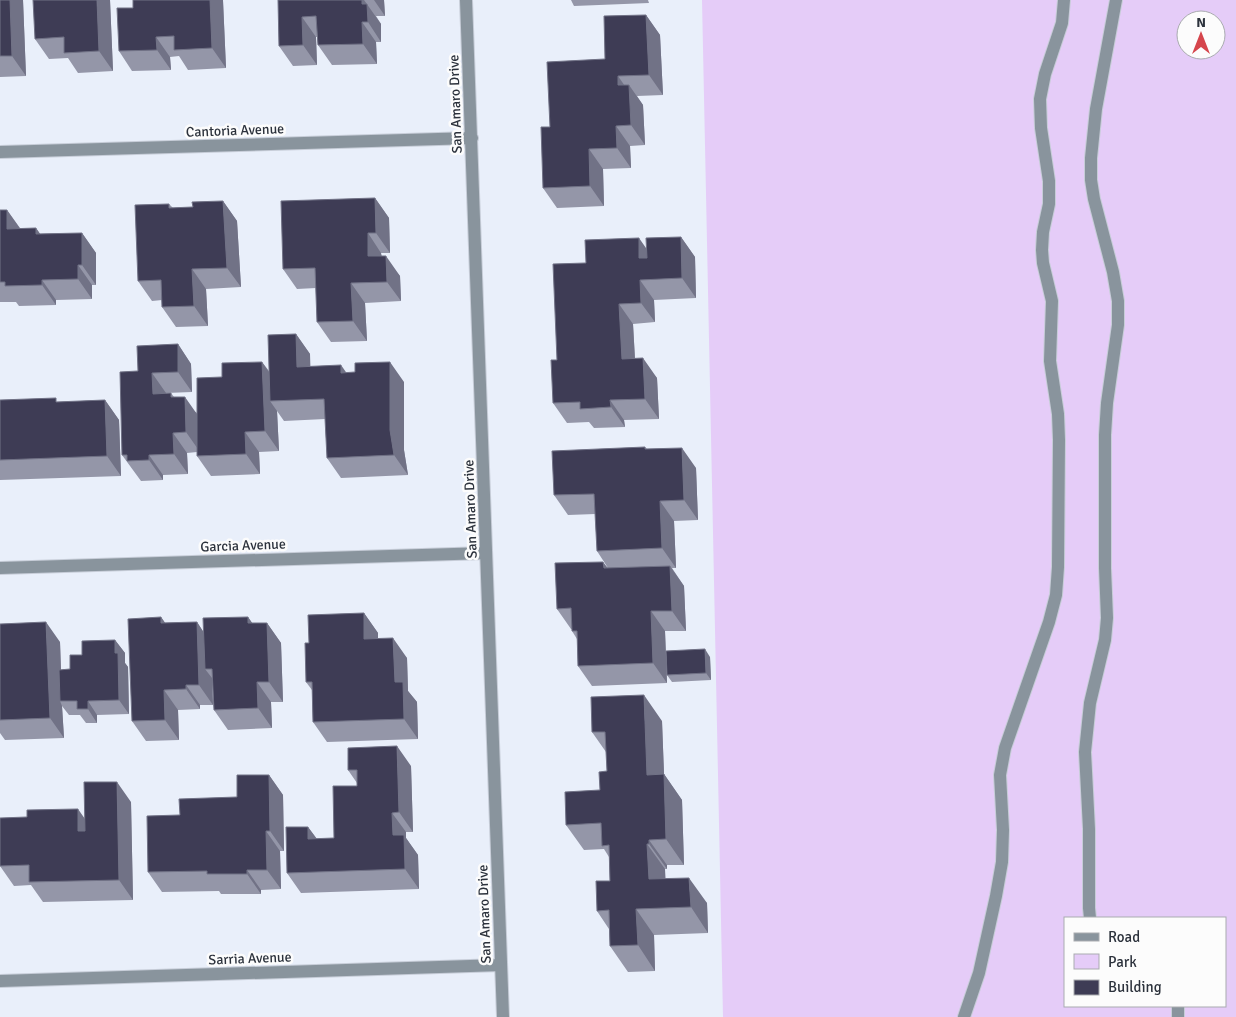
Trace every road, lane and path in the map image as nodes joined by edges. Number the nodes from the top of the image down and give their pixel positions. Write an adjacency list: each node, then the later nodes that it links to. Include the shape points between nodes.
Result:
1 (466, 0): 4 (street, San Amaro Drive)
2 (1064, 0): 12 (street, via 1062,23 1040,99 1049,181 1042,250 1052,302 1050,361 1059,440 1056,595 1005,748 1000,775 1003,830 1000,870 979,973)
3 (1116, 0): 8 (street, via 1096,109 1091,158 1094,199 1118,302 1118,325 1105,435 1107,618 1089,712 1085,752)
4 (472, 138): 5 (street, Cantoria Avenue); 6 (street, San Amaro Drive)
5 (0, 152)
6 (486, 553): 7 (street, Garcia Avenue); 9 (street, San Amaro Drive)
7 (0, 568)
8 (1090, 917)
9 (501, 965): 10 (street, Sarria Avenue); 11 (street, San Amaro Drive)
10 (0, 981)
11 (503, 1017)
12 (964, 1017)

